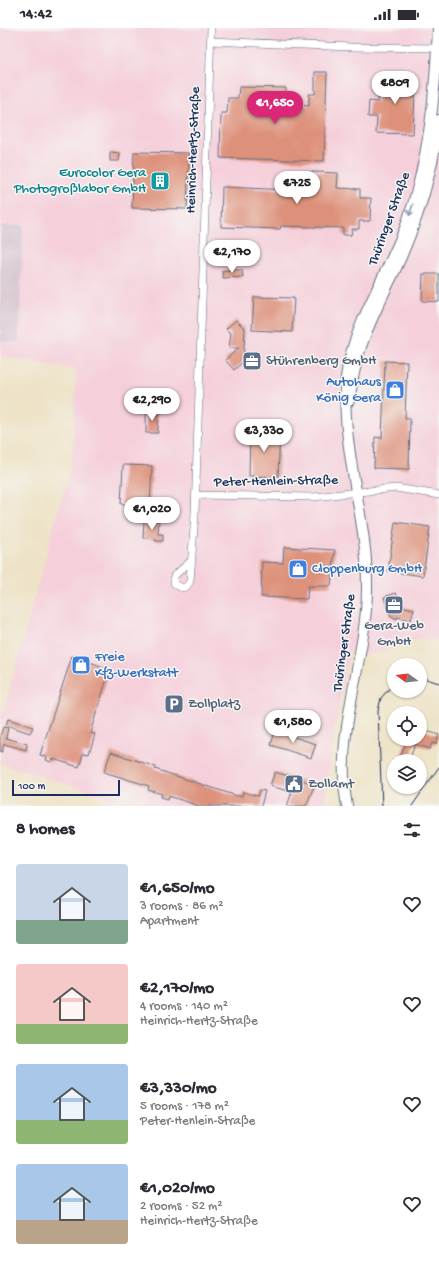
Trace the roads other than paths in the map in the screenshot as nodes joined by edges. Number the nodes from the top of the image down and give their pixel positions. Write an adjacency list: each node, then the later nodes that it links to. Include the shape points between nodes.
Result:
1 (211, 28): 3 (street, Heinrich-Hertz-Straße)
2 (438, 28): 4 (main road, Thüringer Straße)
3 (210, 41): 4 (street); 9 (street, Heinrich-Hertz-Straße)
4 (438, 48): 6 (main road, Thüringer Straße, one-way to 6, via 432,117 423,168 405,228)
5 (439, 120): 6 (main road, Thüringer Straße, via 431,170 419,212)
6 (377, 300): 7 (main road, Thüringer Straße, via 360,351 346,413)
7 (356, 493): 8 (street, Peter-Henlein-Straße, via 396,488); 9 (street, Peter-Henlein-Straße, via 313,497); 11 (main road, Thüringer Straße, via 366,551 368,584 344,754)
8 (439, 494)
9 (195, 496): 10 (street, Heinrich-Hertz-Straße)
10 (192, 560)
11 (346, 806)

